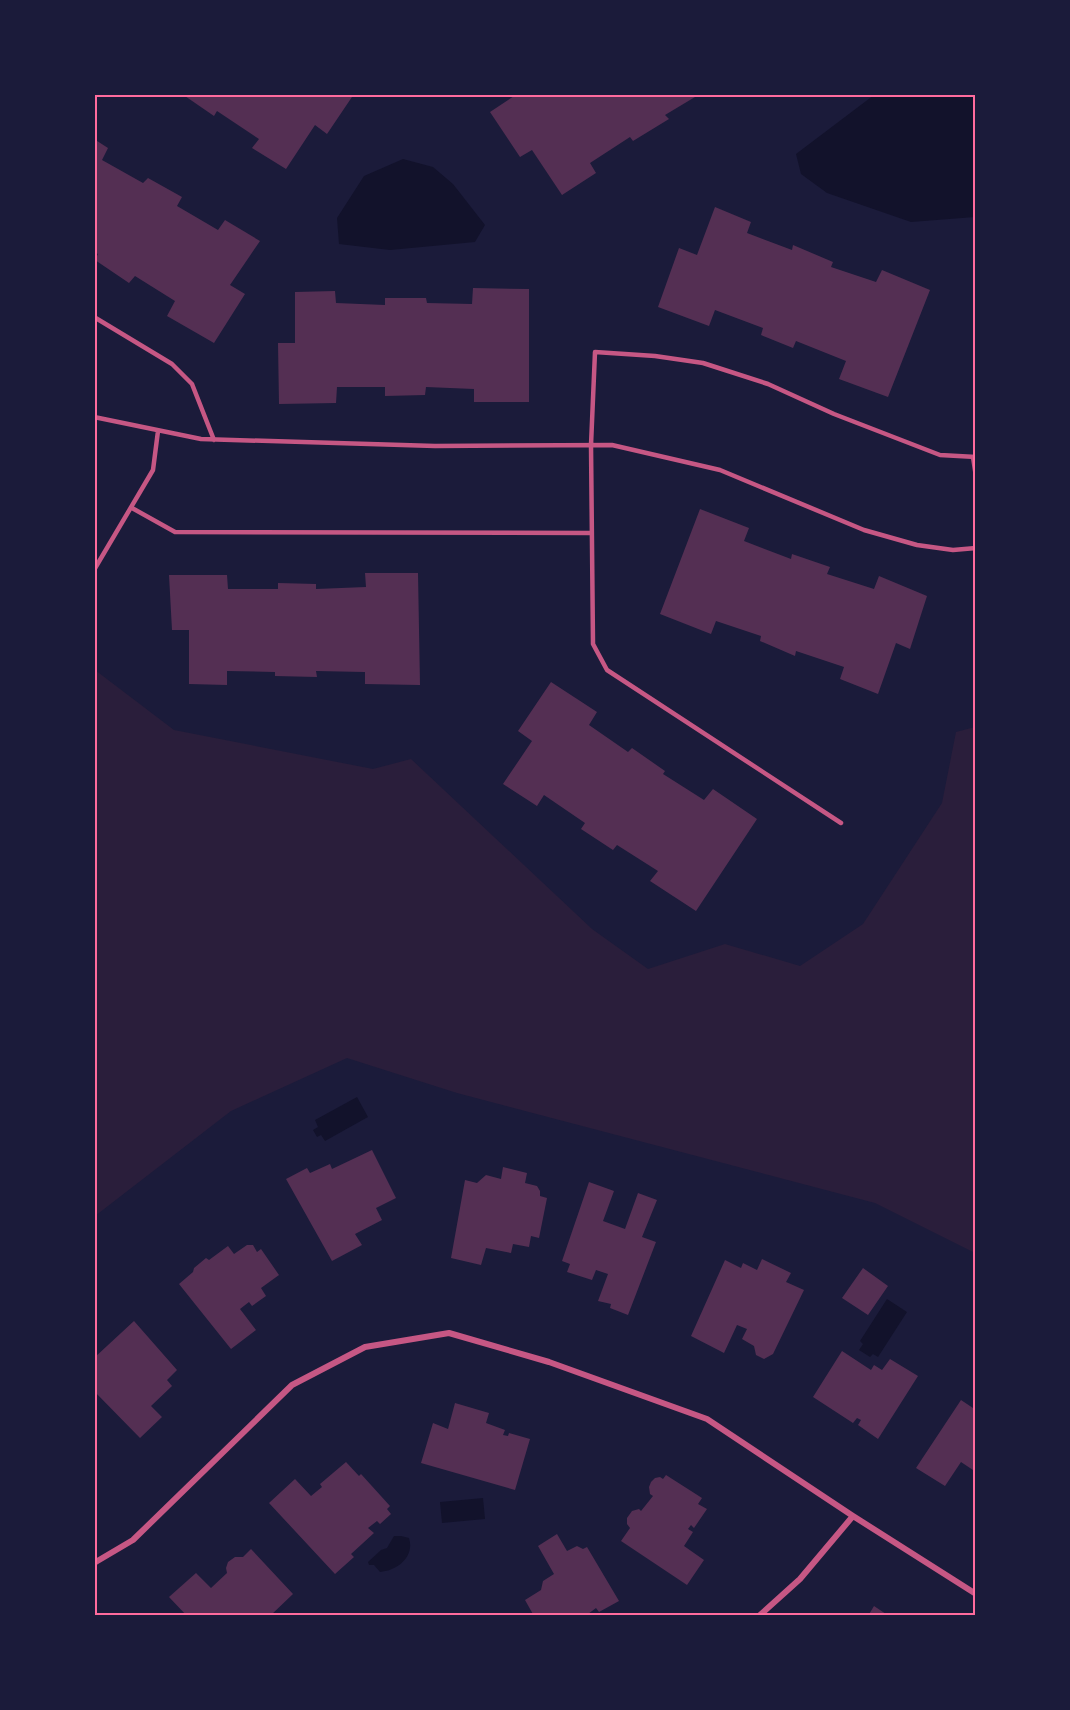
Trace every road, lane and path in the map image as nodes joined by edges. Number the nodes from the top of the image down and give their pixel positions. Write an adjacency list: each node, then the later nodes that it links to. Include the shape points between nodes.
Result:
1 (94, 318): 4 (lane, via 172,364 192,384)
2 (94, 417): 3 (lane)
3 (158, 430): 4 (lane); 8 (lane, via 153,470)
4 (214, 440): 5 (lane, via 435,446)
5 (591, 445): 6 (lane, via 595,352 703,363 768,384 940,455); 9 (lane); 10 (lane, via 612,445 720,470 864,530 916,545 953,550)
6 (974, 457): 7 (lane)
7 (975, 477)
8 (132, 508): 9 (lane, via 175,532); 11 (lane)
9 (591, 532): 12 (lane, via 592,644 607,670)
10 (975, 548)
11 (94, 570)
12 (841, 823)
13 (852, 1516): 14 (street, via 707,1419 549,1362 448,1333 365,1347 292,1384 133,1540); 15 (street); 16 (street, via 800,1579)
14 (94, 1563)
15 (975, 1594)
16 (759, 1616)

